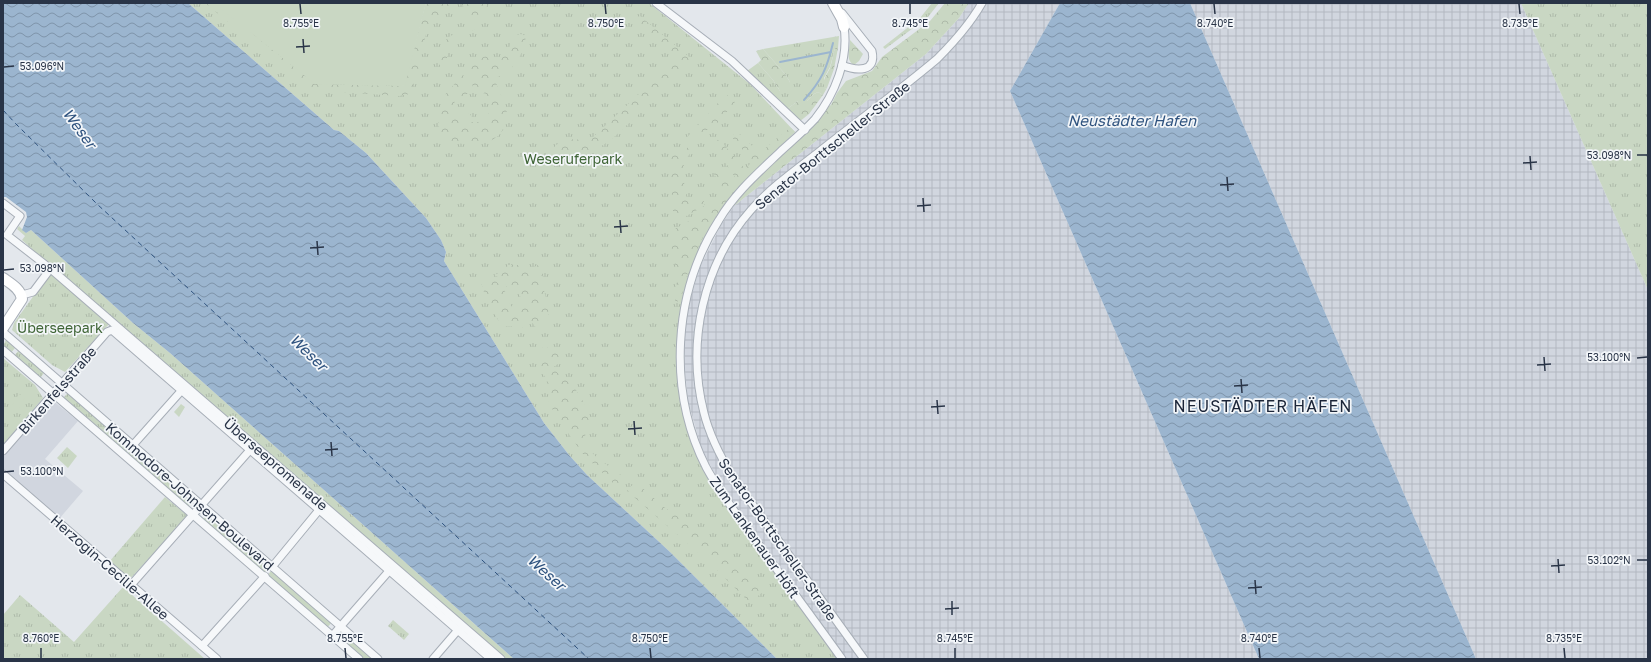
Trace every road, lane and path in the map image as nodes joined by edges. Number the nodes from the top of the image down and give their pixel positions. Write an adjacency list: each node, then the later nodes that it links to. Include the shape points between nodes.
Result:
1 (656, 3): 6 (street, via 732,61)
2 (982, 3): 41 (street, Senator-Borttscheller-Straße, via 975,15 937,59 807,161 752,209 736,229 714,268 700,318 696,355 697,377 704,414 718,452 734,479)
3 (835, 6): 4 (street); 5 (street, via 843,13 873,55 867,68 860,70)
4 (844, 27): 5 (street, Zum Lankenauer Höft, via 846,41)
5 (842, 65): 6 (street, Zum Lankenauer Höft, via 831,95)
6 (805, 130): 40 (street, Zum Lankenauer Höft, via 745,184 718,220 687,294 682,321 680,358 686,410 706,466 726,500)
7 (3, 202): 8 (street, Überseepromenade, via 20,216)
8 (5, 237): 9 (street, Überseepromenade)
9 (51, 268): 11 (street, via 33,292); 39 (street, Überseepromenade)
10 (3, 278): 11 (street)
11 (22, 295): 12 (street)
12 (3, 328)
13 (112, 330): 16 (street, Birkenfelsstraße, via 107,332); 17 (street, Überseepromenade)
14 (3, 332): 16 (street, Kommodore-Johnsen-Boulevard)
15 (3, 350): 18 (street, Kommodore-Johnsen-Boulevard)
16 (61, 384): 18 (street, Birkenfelsstraße); 19 (street, Kommodore-Johnsen-Boulevard)
17 (182, 390): 19 (street); 20 (street, Überseepromenade)
18 (54, 393): 21 (street, Birkenfelsstraße); 25 (street, Kommodore-Johnsen-Boulevard)
19 (133, 445): 23 (street, Kommodore-Johnsen-Boulevard)
20 (250, 450): 23 (street); 24 (street, Überseepromenade)
21 (3, 451)
22 (3, 474): 29 (street, Herzogin-Cecilie-Allee)
23 (202, 505): 25 (street); 26 (street, Kommodore-Johnsen-Boulevard)
24 (319, 510): 26 (street); 27 (street, Überseepromenade)
25 (193, 515): 28 (street, Kommodore-Johnsen-Boulevard); 29 (street)
26 (272, 567): 30 (street, Kommodore-Johnsen-Boulevard)
27 (389, 571): 30 (street); 31 (street, Überseepromenade)
28 (264, 576): 32 (street, Kommodore-Johnsen-Boulevard); 33 (street)
29 (131, 585): 33 (street, Herzogin-Cecilie-Allee)
30 (340, 626): 32 (street); 36 (street, Kommodore-Johnsen-Boulevard)
31 (458, 630): 37 (street); 38 (street, Überseepromenade)
32 (333, 635): 35 (street, Kommodore-Johnsen-Boulevard)
33 (202, 646): 34 (street, Herzogin-Cecilie-Allee)
34 (217, 659)
35 (359, 659)
36 (378, 659)
37 (433, 659)
38 (491, 659)
39 (501, 659)
40 (842, 659)
41 (864, 659)

